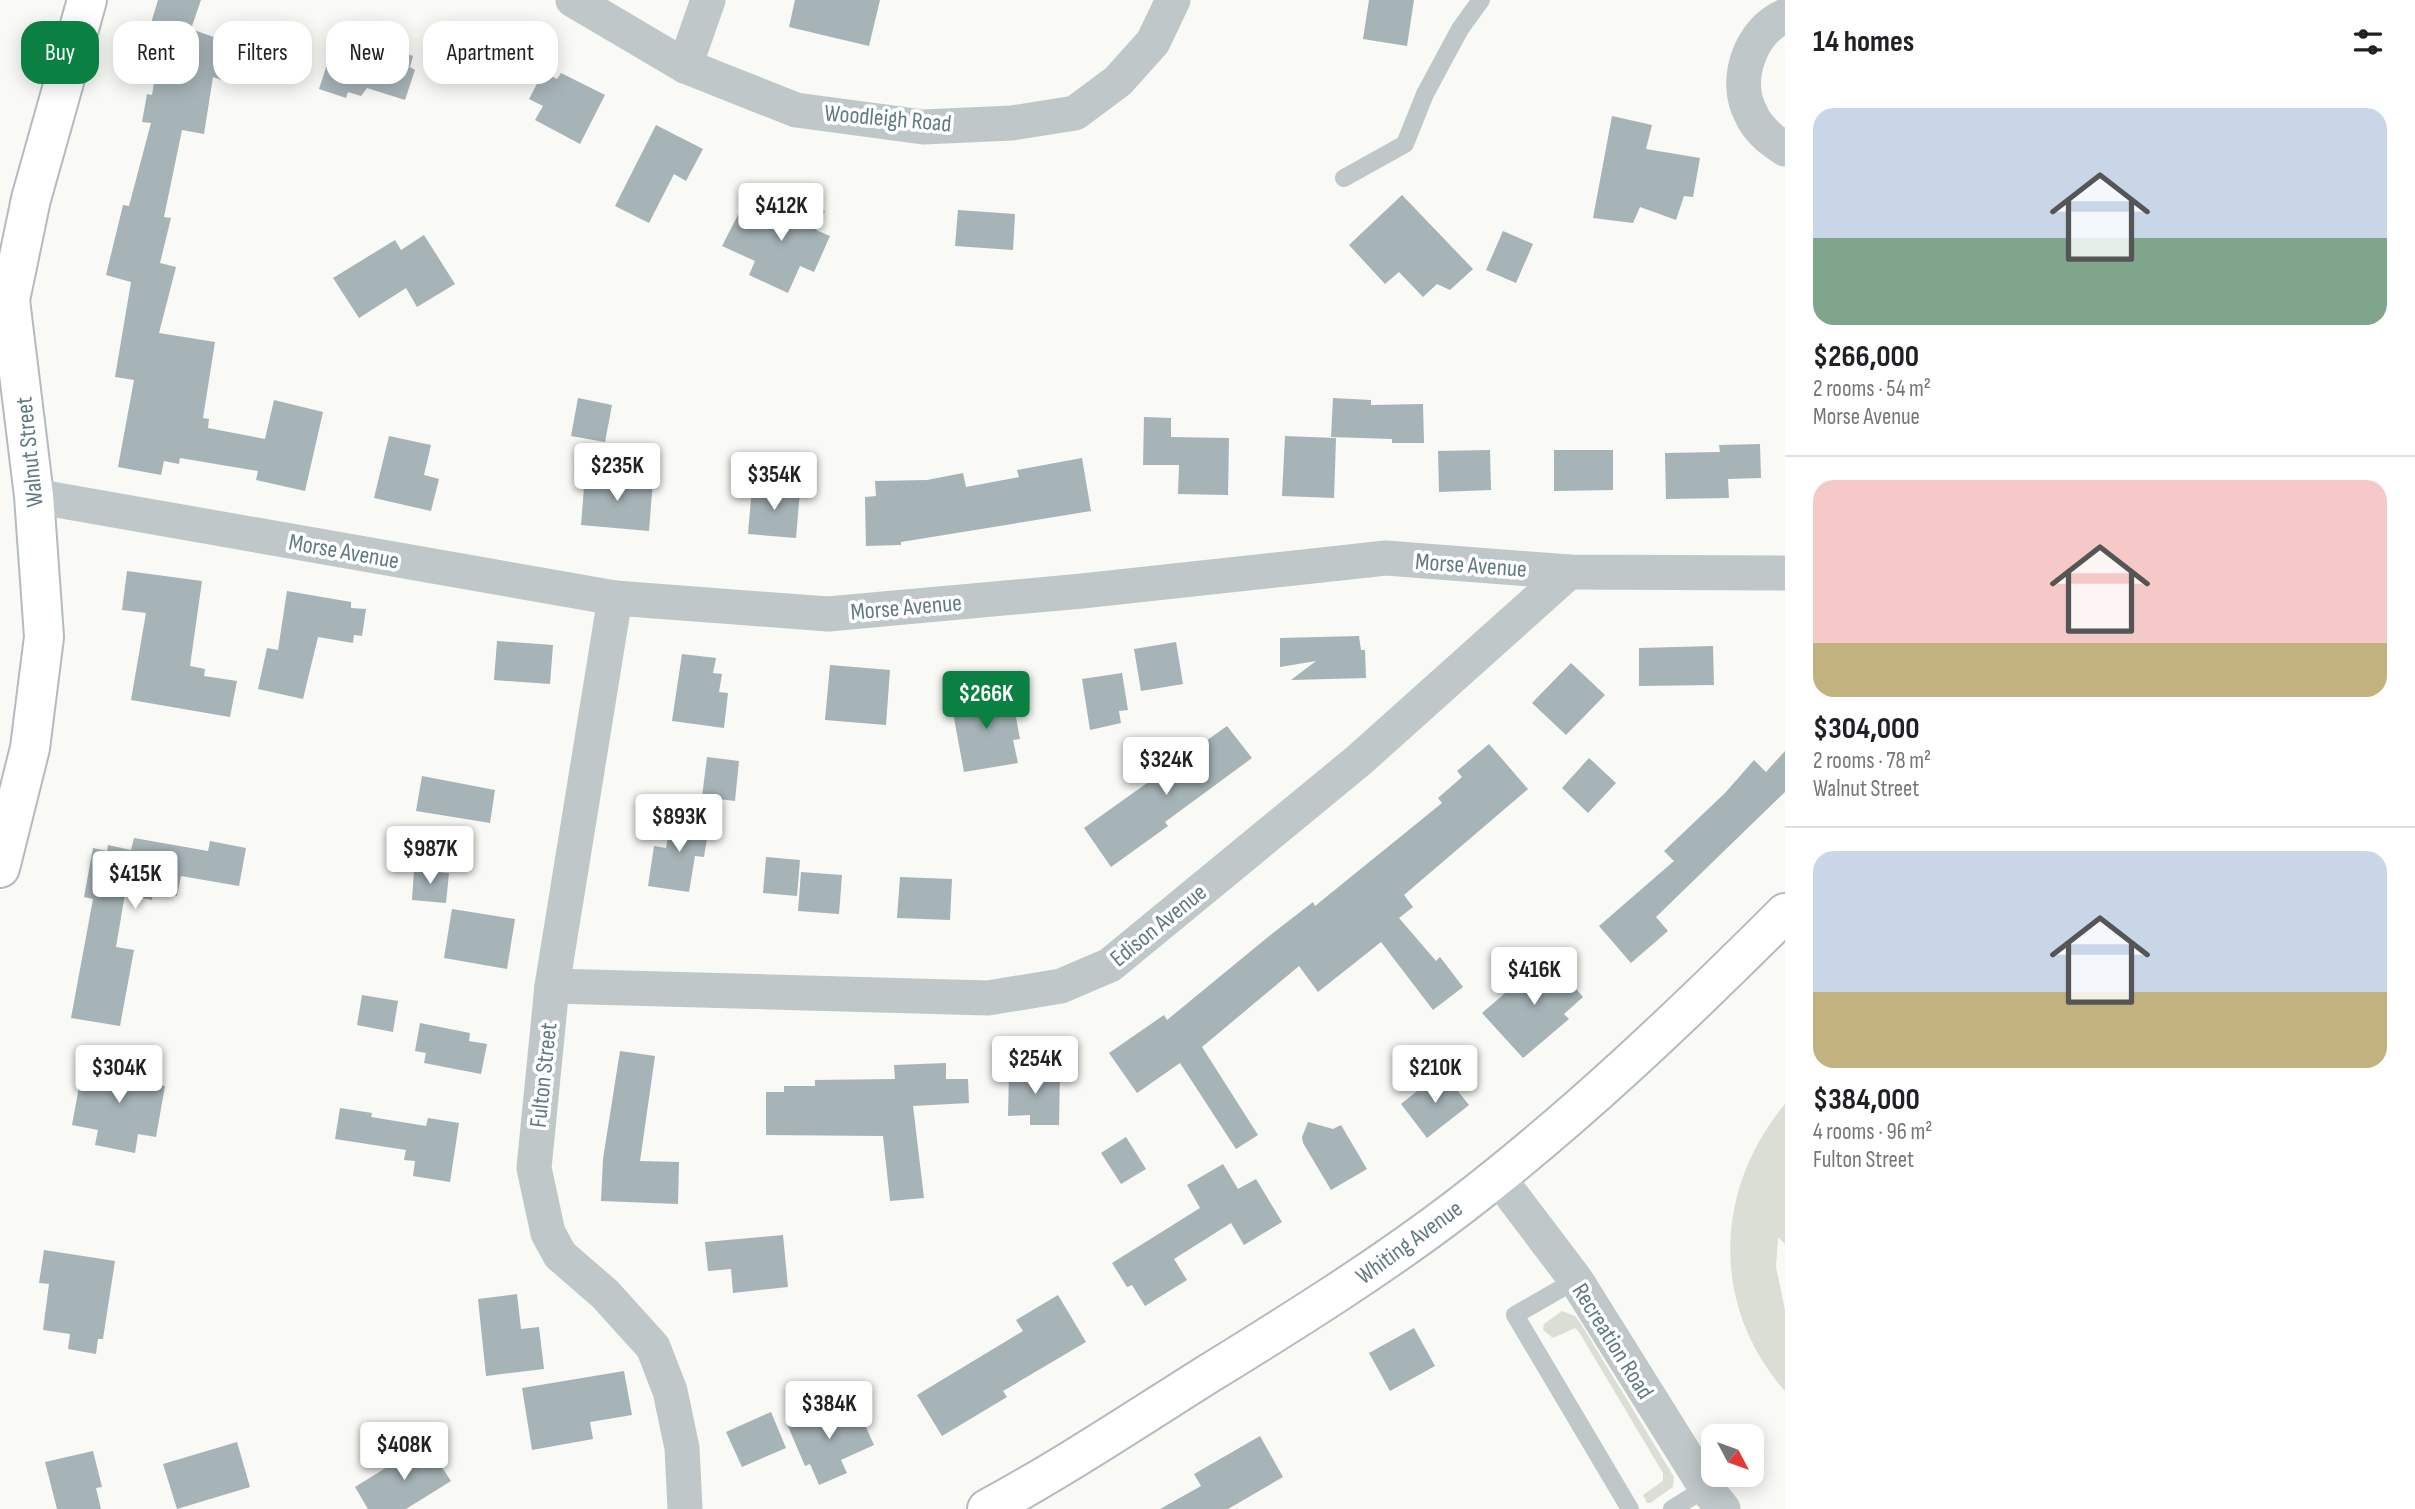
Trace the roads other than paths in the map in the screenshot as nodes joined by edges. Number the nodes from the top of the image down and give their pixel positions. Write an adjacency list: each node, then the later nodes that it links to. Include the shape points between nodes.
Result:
1 (87, 0): 10 (street, Walnut Street)
2 (573, 0): 7 (street, Woodleigh Road)
3 (708, 0): 7 (street)
4 (1173, 0): 7 (street, Woodleigh Road, via 1153,42 1118,81 1075,113 1012,123 923,127 796,110)
5 (1481, 0): 9 (lane, via 1425,94 1405,144)
6 (1775, 12): 8 (street, via 1745,65 1744,90 1750,114 1764,134)
7 (685, 66)
8 (1785, 149)
9 (1345, 178)
10 (5, 301): 11 (street, Walnut Street)
11 (34, 496): 14 (street, Morse Avenue); 15 (street, Walnut Street, via 44,637 30,748)
12 (1569, 572): 13 (street, Morse Avenue); 14 (street, Morse Avenue, via 1386,558 1083,592 828,614); 17 (street, Edison Avenue, via 1358,761 1110,965 1061,986 988,998)
13 (1785, 573)
14 (615, 598): 17 (street, Fulton Street)
15 (0, 867)
16 (1785, 913): 18 (street, Whiting Avenue, via 1684,1011)
17 (552, 986): 21 (street, Fulton Street, via 534,1168 548,1233 560,1255 605,1294 653,1347 670,1391 682,1448)
18 (1497, 1176): 19 (street, Recreation Road); 22 (street, Whiting Avenue, via 1340,1291 1052,1473)
19 (1576, 1280): 20 (street, Recreation Road); 23 (lane, via 1516,1315)
20 (1715, 1498): 24 (lane)
21 (685, 1509)
22 (987, 1509)
23 (1630, 1509)
24 (1672, 1509)

